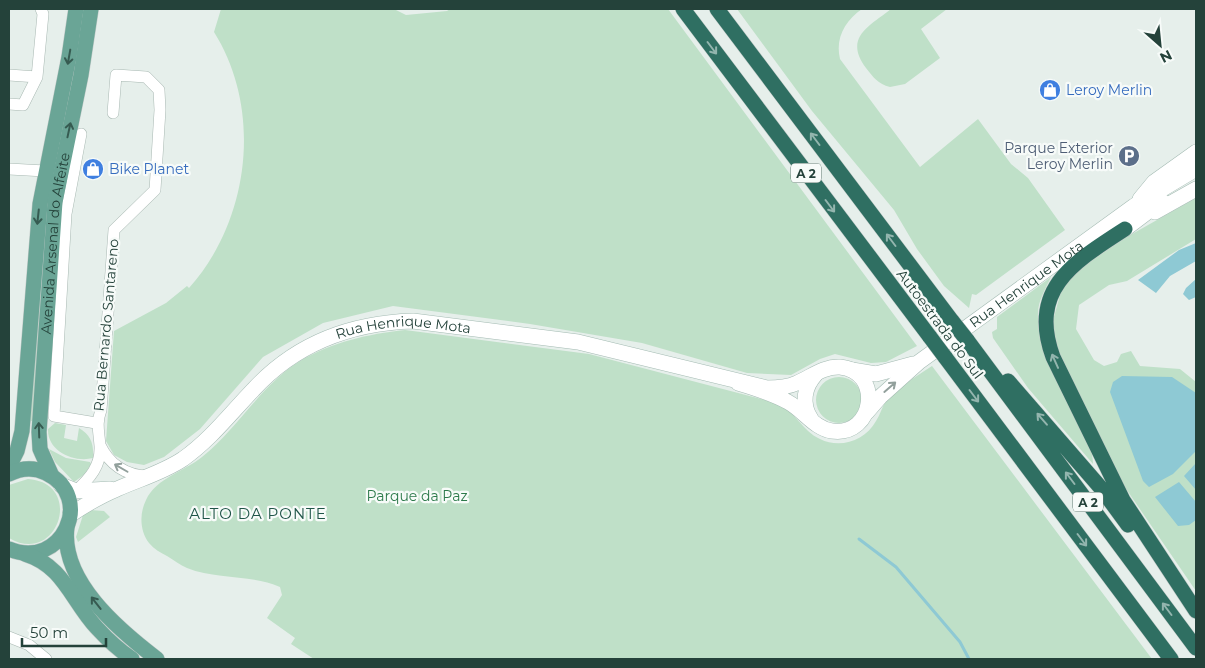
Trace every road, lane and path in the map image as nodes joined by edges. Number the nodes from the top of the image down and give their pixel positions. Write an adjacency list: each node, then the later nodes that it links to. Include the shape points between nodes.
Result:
1 (41, 9): 7 (street)
2 (76, 9): 14 (main road, Avenida Arsenal do Alfeite, one-way to 14)
3 (91, 9): 31 (main road, Avenida Arsenal do Alfeite, one-way to 3, via 40,449 39,432 52,228)
4 (683, 9): 42 (highway, Autoestrada do Sul / A 2, one-way to 42, bridge)
5 (717, 9): 19 (highway, Autoestrada do Sul / A 2, one-way to 5, bridge)
6 (9, 75): 7 (street)
7 (37, 77): 8 (street, via 24,105)
8 (9, 104)
9 (113, 113): 26 (street, Rua Bernardo Santareno, via 116,75 146,77 159,90 155,190 114,230 101,410)
10 (81, 134): 26 (street, via 66,214 54,416)
11 (1196, 152): 17 (street, Rua Henrique Mota, via 1154,182)
12 (9, 168): 14 (street)
13 (1196, 169): 17 (street, Rua Henrique Mota)
14 (45, 171): 28 (main road, Avenida Arsenal do Alfeite, one-way to 28, via 37,231 23,419 17,452)
15 (1196, 174): 18 (street)
16 (1196, 190): 18 (street)
17 (1134, 206): 20 (street, Rua Henrique Mota)
18 (1125, 229): 36 (highway, one-way to 18, via 1145,537 1114,484 1053,357 1046,330 1050,298 1060,278 1073,265)
19 (979, 356): 36 (highway, one-way to 19, via 1086,470 1009,383); 38 (highway, Autoestrada do Sul / A 2, one-way to 19)
20 (919, 362): 21 (street, Rua Henrique Mota, via 876,374); 24 (street, Rua Henrique Mota, one-way to 20, via 880,397)
21 (848, 369): 22 (street, via 835,367); 24 (street, via 859,376 869,391)
22 (822, 371): 23 (street, via 782,387 767,388); 25 (street, via 812,379 806,391 806,410)
23 (738, 382): 25 (street, via 782,399); 30 (street, Rua Henrique Mota, via 578,342 413,321 371,324 325,337 284,361 198,448)
24 (865, 416): 25 (street, via 857,425 840,432 823,428)
25 (813, 421)
26 (96, 423): 27 (street, Rua Bernardo Santareno)
27 (100, 445): 30 (street, Rua Bernardo Santareno, one-way to 27, via 135,475 121,470 110,461); 33 (street, Rua Bernardo Santareno, via 95,469)
28 (9, 468)
29 (9, 474): 31 (main road, via 28,469 41,471)
30 (152, 475): 32 (street, Rua Henrique Mota)
31 (57, 481): 33 (street, Rua Henrique Mota); 34 (main road, Avenida Arsenal do Alfeite, via 69,502)
32 (116, 489): 33 (street, Rua Henrique Mota); 34 (street, Rua Henrique Mota)
33 (76, 491)
34 (69, 521): 35 (main road, via 61,538 51,547 40,552); 41 (main road, one-way to 34, via 123,632 90,595 71,560 67,543)
35 (15, 551): 40 (main road, via 35,557 54,570 96,628)
36 (1195, 609)
37 (9, 637): 39 (street, via 29,645)
38 (1196, 648)
39 (46, 659)
40 (132, 659)
41 (157, 659)
42 (1171, 659)

